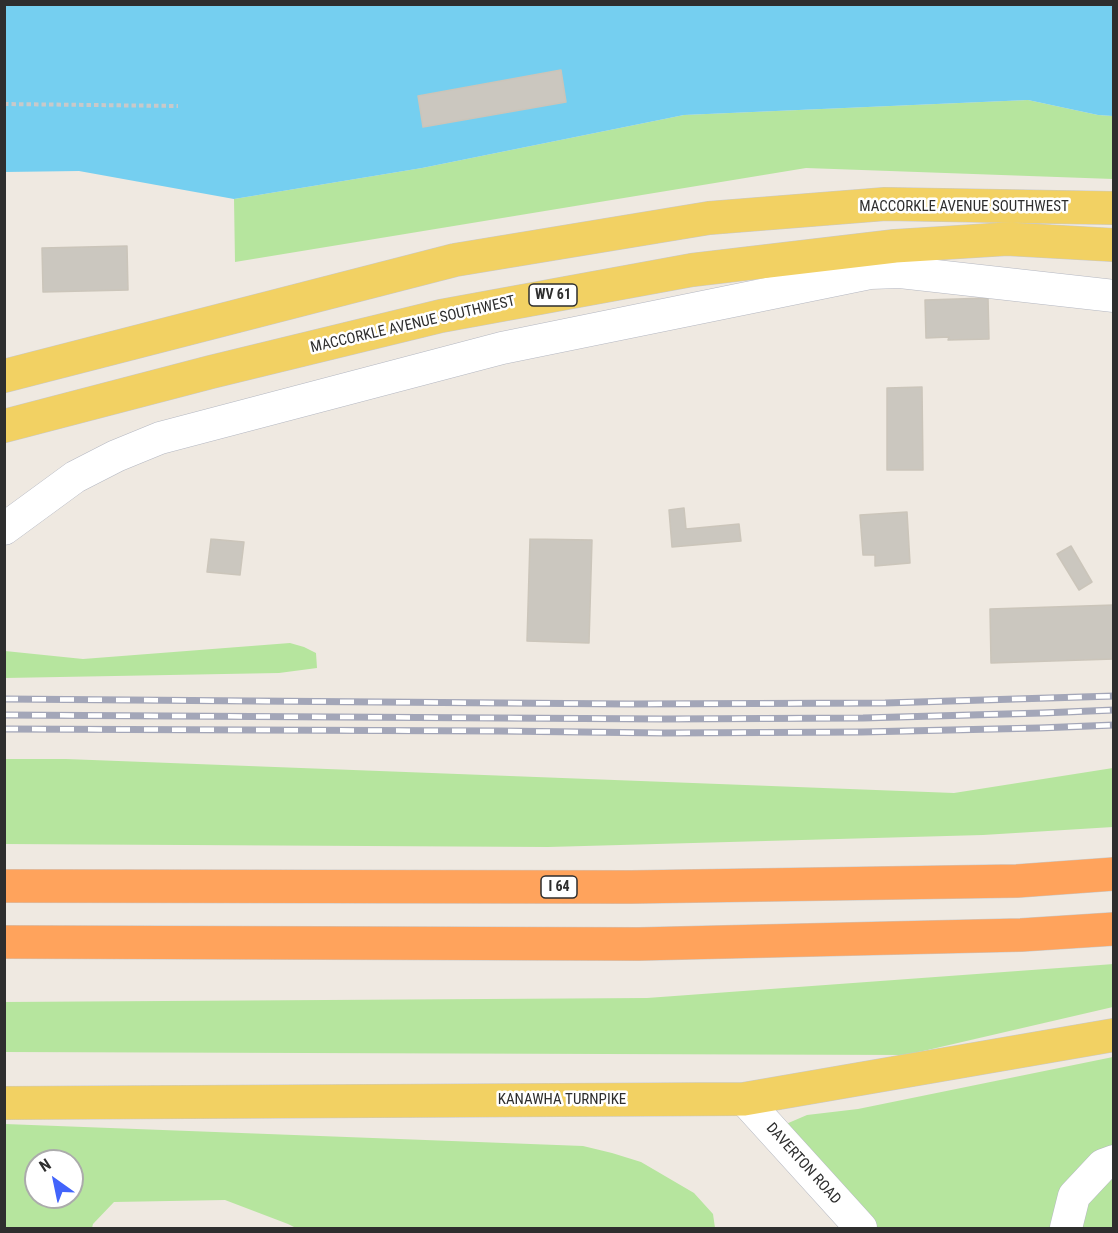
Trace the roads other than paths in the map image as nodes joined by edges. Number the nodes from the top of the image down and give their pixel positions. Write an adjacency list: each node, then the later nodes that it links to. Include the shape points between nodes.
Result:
1 (1113, 208): 4 (main road, MACCORKLE AVENUE SOUTHWEST, via 885,204 709,218 456,260)
2 (1113, 245): 5 (main road, MACCORKLE AVENUE SOUTHWEST / WV 61, via 1007,240 928,244 692,270 441,316)
3 (1113, 296): 6 (street, via 900,272 870,273 502,348 160,438 75,477)
4 (4, 376)
5 (4, 426)
6 (4, 529)
7 (1113, 874): 8 (highway, I 64, via 1017,881 631,887)
8 (4, 886)
9 (1113, 930): 10 (highway, via 639,944)
10 (4, 942)
11 (1113, 1035): 12 (main road, KANAWHA TURNPIKE)
12 (744, 1099): 13 (main road, KANAWHA TURNPIKE); 15 (street, DAVERTON ROAD)
13 (4, 1103)
14 (1113, 1161): 16 (street, via 1103,1165 1074,1196)
15 (861, 1228)
16 (1066, 1228)

